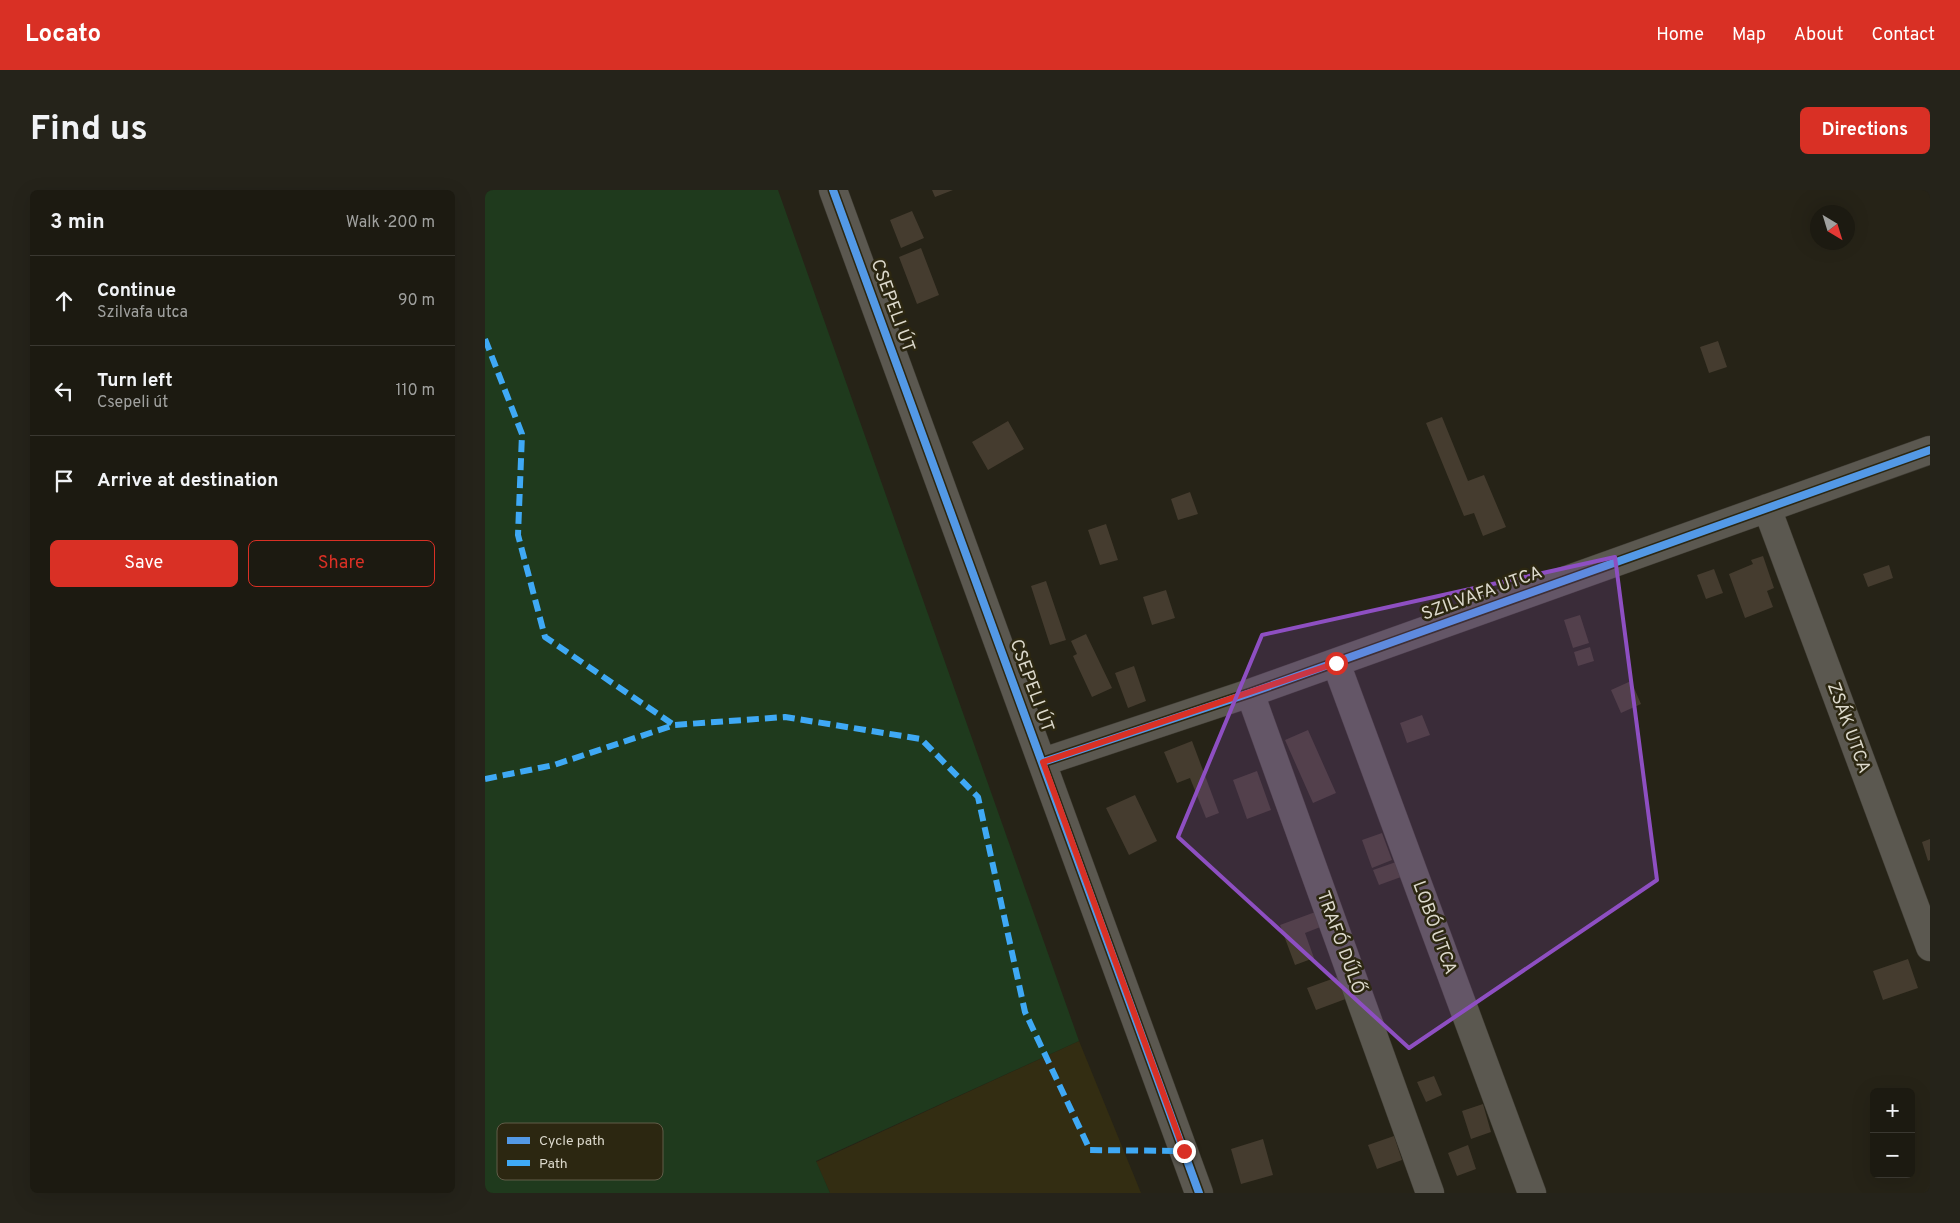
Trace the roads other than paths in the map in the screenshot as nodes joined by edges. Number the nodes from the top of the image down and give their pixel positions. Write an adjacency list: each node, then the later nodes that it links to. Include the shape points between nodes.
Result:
1 (833, 190): 6 (street, CSEPELI ÚT)
2 (1930, 450): 3 (street, SZILVAFA UTCA)
3 (1767, 508): 4 (street, SZILVAFA UTCA); 7 (street, ZSÁK UTCA)
4 (1336, 663): 5 (street, SZILVAFA UTCA); 10 (street, LOBÓ UTCA)
5 (1250, 694): 6 (street, SZILVAFA UTCA); 9 (street, TRAFÓ DŰLŐ)
6 (1043, 762): 8 (street, CSEPELI ÚT)
7 (1930, 947)
8 (1199, 1193)
9 (1430, 1193)
10 (1532, 1193)

